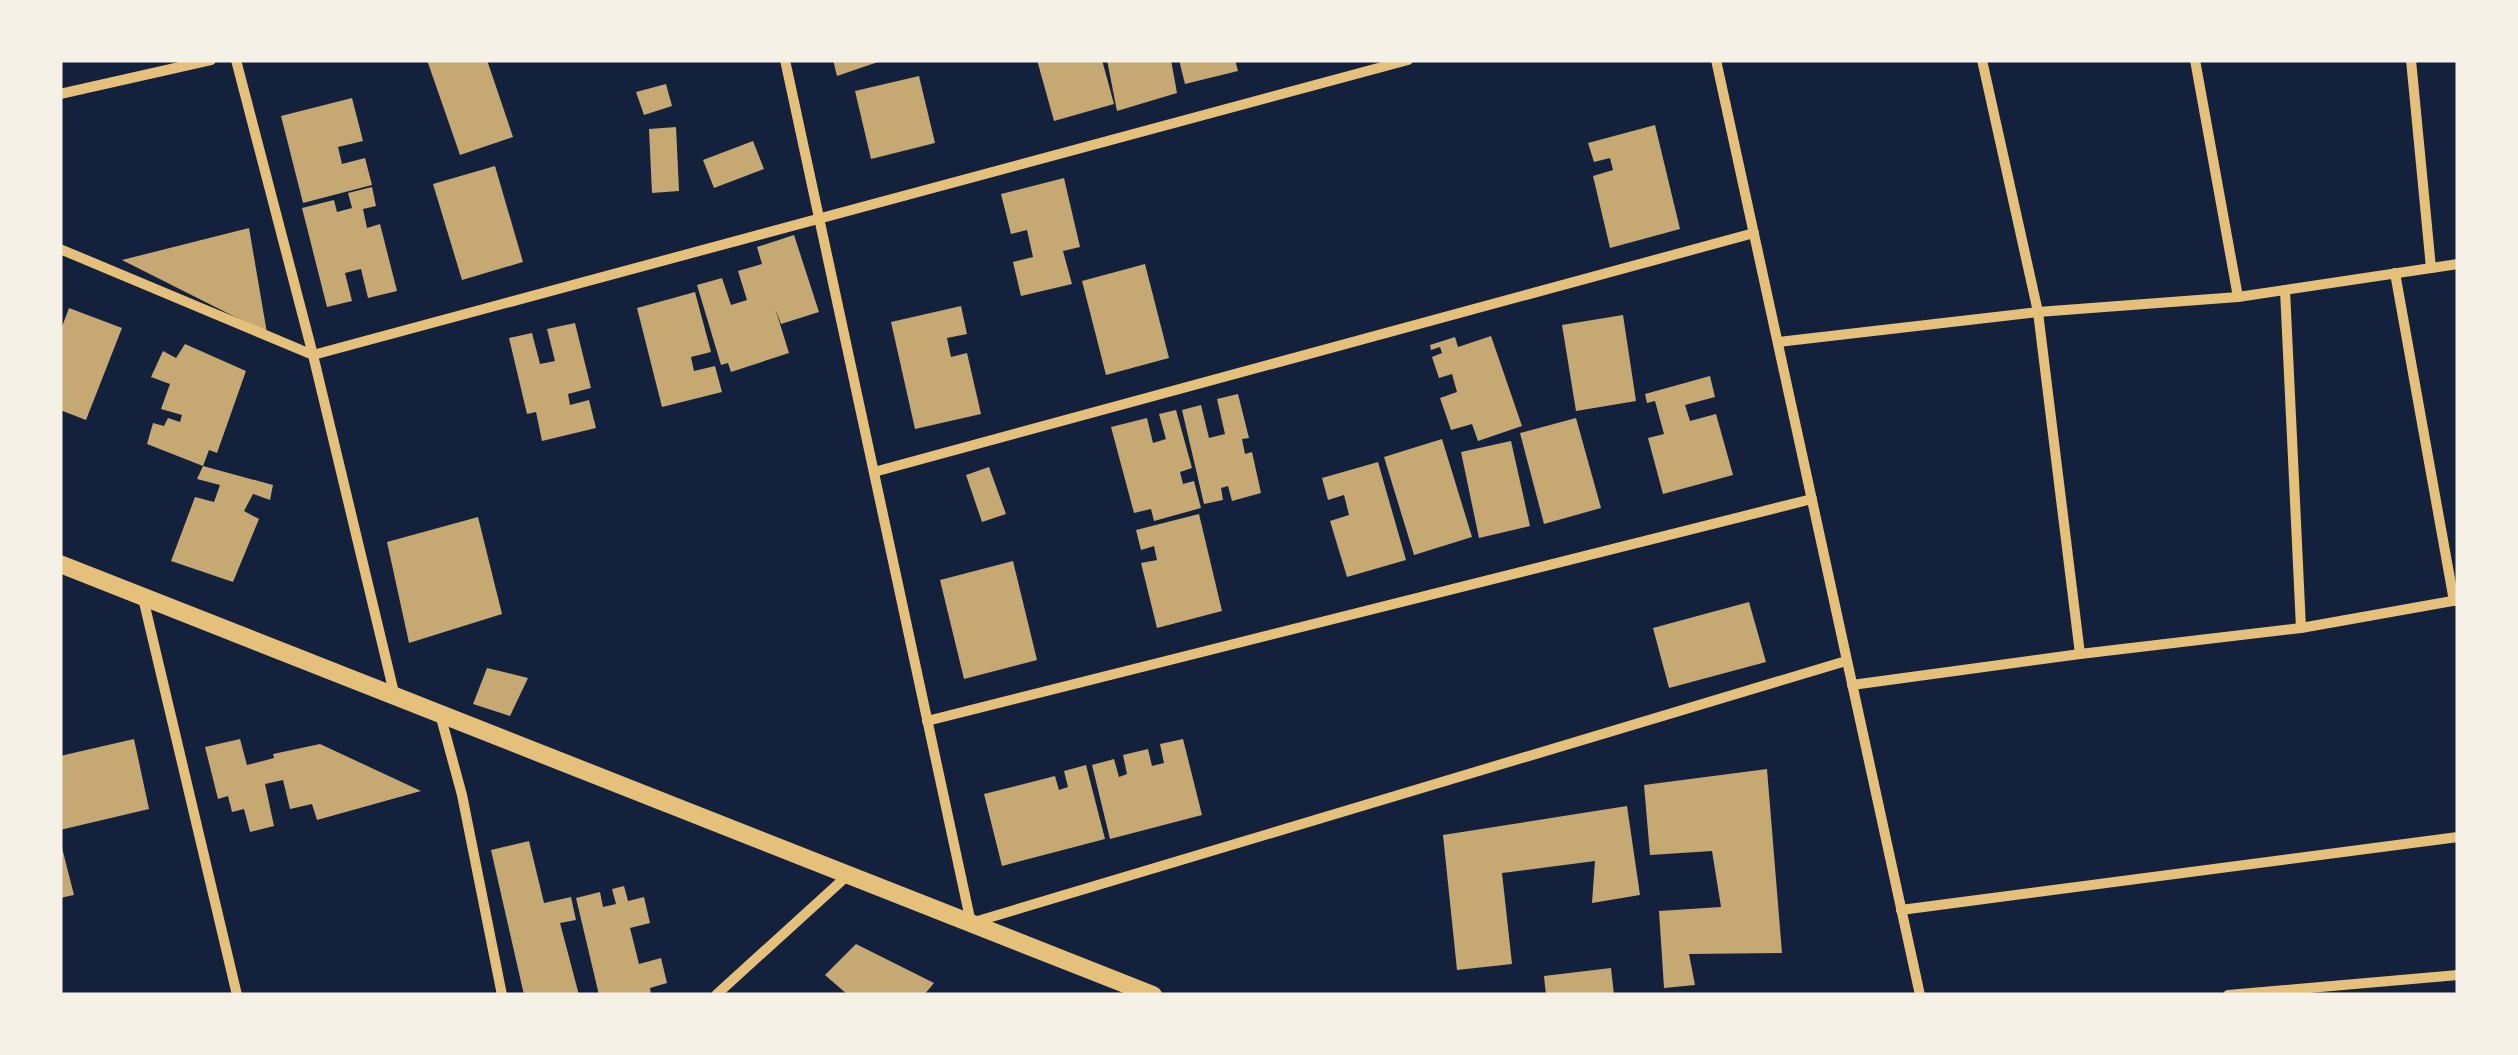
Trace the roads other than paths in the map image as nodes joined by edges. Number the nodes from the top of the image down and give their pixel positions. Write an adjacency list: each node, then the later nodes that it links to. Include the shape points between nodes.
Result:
1 (211, 60): 9 (street)
2 (236, 60): 20 (street)
3 (786, 60): 10 (street)
4 (1408, 60): 10 (street)
5 (1716, 60): 11 (street)
6 (1982, 60): 18 (street)
7 (2195, 60): 17 (street)
8 (2411, 60): 14 (street)
9 (60, 94)
10 (820, 218): 20 (street); 21 (street)
11 (1754, 234): 19 (street); 21 (street)
12 (60, 249): 20 (street)
13 (2458, 264): 14 (street)
14 (2431, 268): 15 (street)
15 (2395, 273): 16 (street); 25 (street)
16 (2285, 290): 17 (street); 26 (street)
17 (2238, 296): 18 (street)
18 (2038, 312): 19 (street); 27 (street)
19 (1778, 342): 22 (street)
20 (313, 356): 30 (street)
21 (874, 472): 32 (street)
22 (1812, 499): 28 (street); 32 (street)
23 (60, 564): 24 (street)
24 (143, 597): 30 (street); 38 (street)
25 (2456, 601): 26 (street)
26 (2301, 628): 27 (street)
27 (2080, 654): 29 (street)
28 (1846, 661): 29 (street); 36 (street)
29 (1852, 685): 35 (street)
30 (396, 697): 31 (street)
31 (440, 714): 34 (street); 39 (street)
32 (927, 721): 36 (street)
33 (2458, 837): 35 (street)
34 (848, 875): 36 (street); 40 (street)
35 (1901, 910): 42 (street)
36 (971, 923): 41 (street)
37 (2458, 975): 43 (street)
38 (237, 995)
39 (502, 995)
40 (716, 995)
41 (1154, 995)
42 (1920, 995)
43 (2228, 995)

